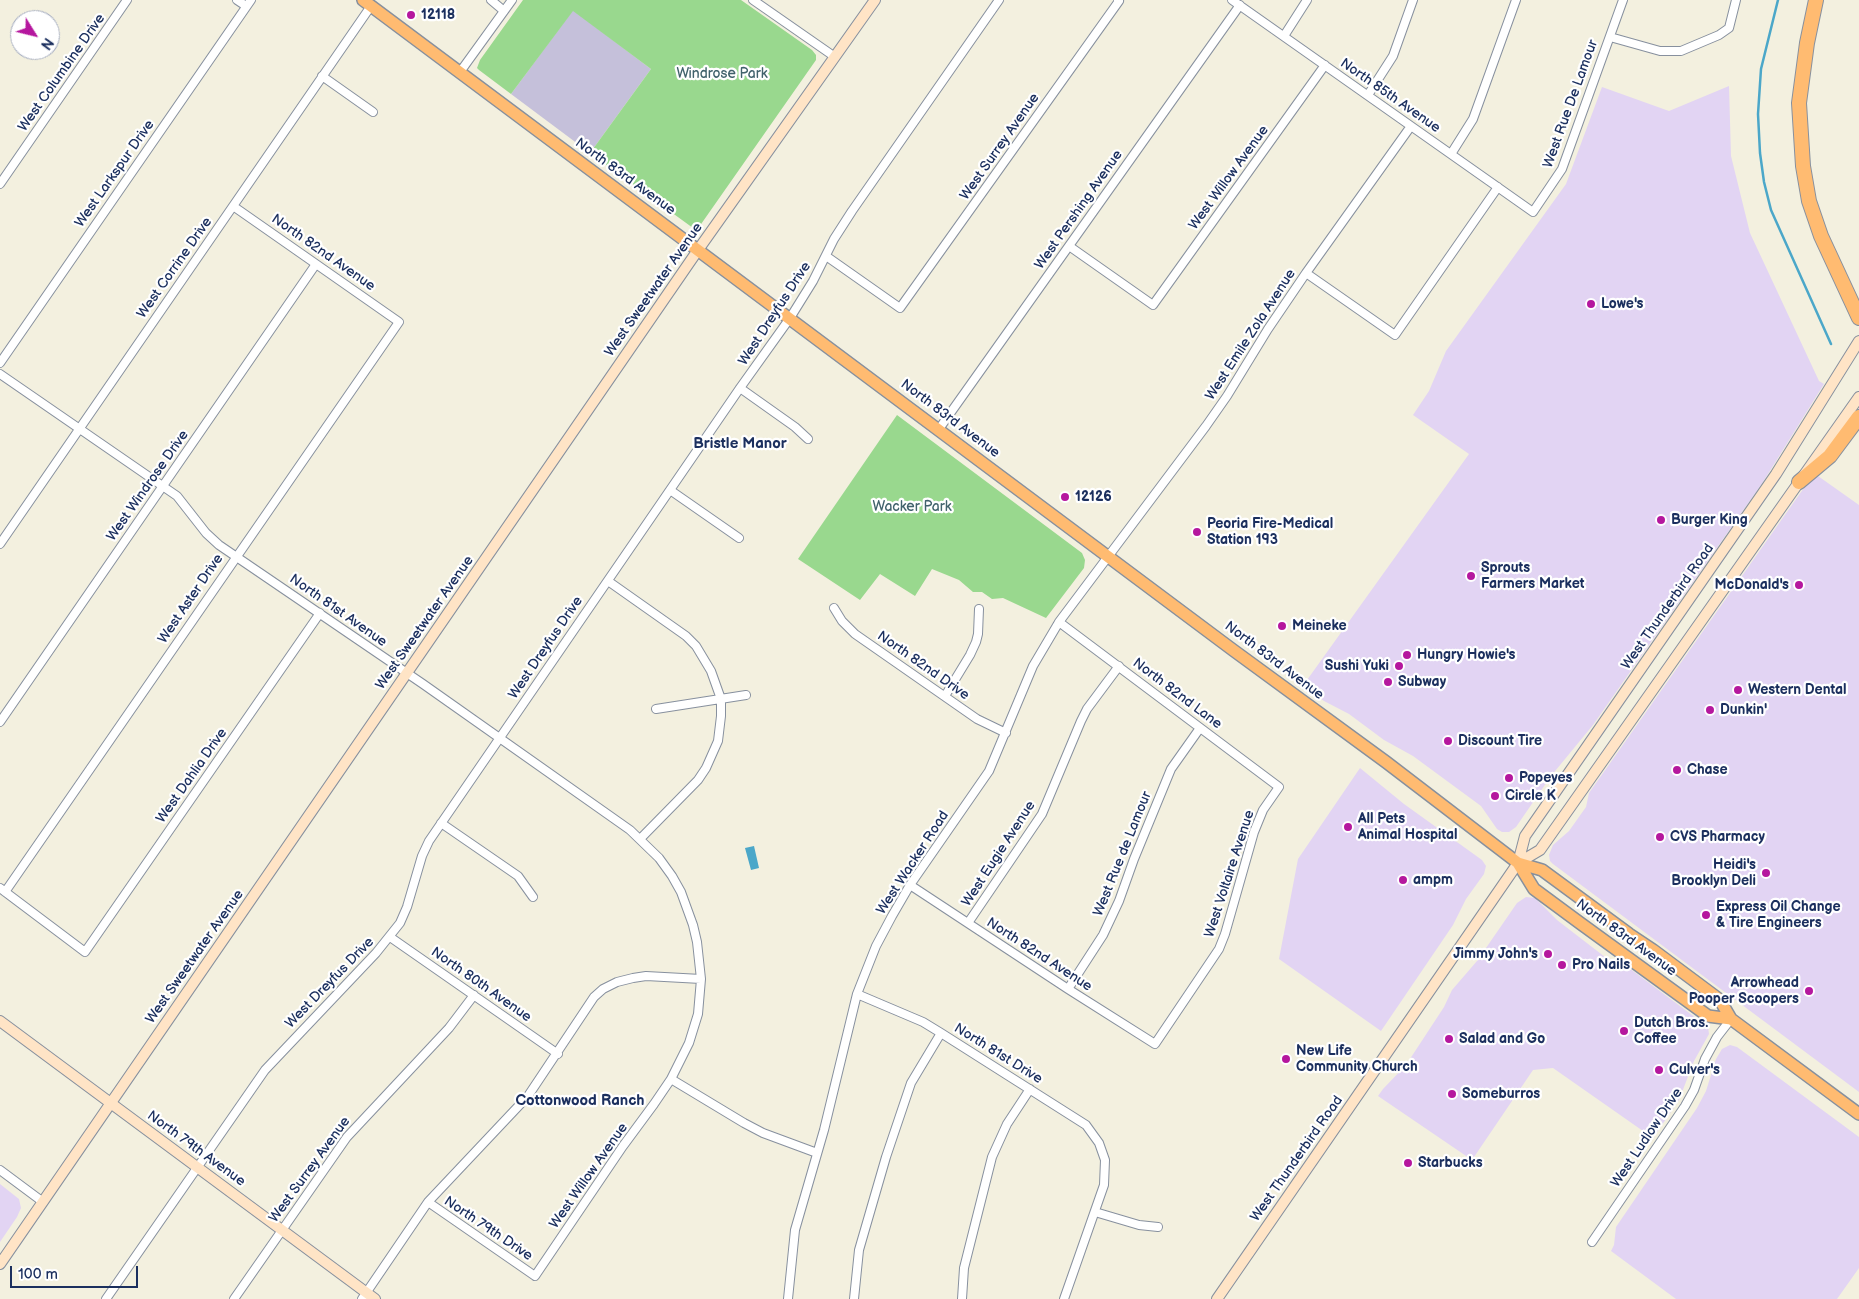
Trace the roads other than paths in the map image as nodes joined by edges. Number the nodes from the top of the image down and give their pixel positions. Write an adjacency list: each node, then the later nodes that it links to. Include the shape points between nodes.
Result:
1 (127, 0): 30 (street, West Columbine Drive)
2 (237, 0): 16 (street)
3 (491, 0): 19 (street)
4 (512, 0): 19 (street)
5 (875, 0): 22 (street, West Sweetwater Avenue)
6 (999, 0): 36 (street, West Dreyfus Drive, via 852,211)
7 (1119, 0): 36 (street, West Surrey Avenue, via 900,308)
8 (1232, 0): 18 (street, North 85th Avenue)
9 (1307, 0): 20 (street)
10 (1413, 0): 26 (street, via 1393,56)
11 (1516, 0): 29 (street, via 1473,119)
12 (1622, 0): 21 (street, West Rue De Lamour)
13 (1736, 0): 21 (street, via 1729,28 1681,51 1660,51)
14 (1816, 0): 40 (highway, via 1799,103 1803,166 1809,201 1821,236)
15 (758, 1): 22 (street)
16 (248, 3): 43 (street, West Larkspur Drive)
17 (367, 3): 24 (main road, North 83rd Avenue); 25 (street, West Corrine Drive)
18 (1240, 5): 20 (street, North 85th Avenue); 34 (street, West Pershing Avenue)
19 (504, 10): 24 (street)
20 (1284, 36): 23 (street, North 85th Avenue)
21 (1610, 36): 33 (street, West Rue De Lamour, via 1562,169)
22 (835, 57): 35 (street, West Sweetwater Avenue)
23 (1325, 65): 26 (street, North 85th Avenue); 34 (street, West Willow Avenue, via 1153,305)
24 (460, 72): 35 (main road, North 83rd Avenue)
25 (322, 76): 27 (street); 32 (street, West Corrine Drive)
26 (1368, 95): 28 (street, North 85th Avenue)
27 (373, 112)
28 (1411, 126): 29 (street, North 85th Avenue); 38 (street, West Emile Zola Avenue)
29 (1451, 154): 31 (street, North 85th Avenue)
30 (0, 184)
31 (1498, 187): 33 (street, North 85th Avenue); 38 (street, via 1395,335)
32 (233, 206): 37 (street, North 82nd Avenue); 48 (street, West Corrine Drive)
33 (1533, 212)
34 (1069, 246): 49 (street, West Pershing Avenue)
35 (698, 250): 39 (main road, North 83rd Avenue); 64 (street, West Sweetwater Avenue)
36 (826, 256): 39 (street, West Dreyfus Drive)
37 (316, 264): 41 (street, North 82nd Avenue); 52 (street, West Windrose Drive)
38 (1306, 272): 57 (street, West Emile Zola Avenue, via 1227,396)
39 (790, 318): 45 (street, West Dreyfus Drive); 49 (main road, North 83rd Avenue)
40 (1859, 318)
41 (399, 322): 56 (street, West Aster Drive)
42 (1859, 341): 76 (street, West Thunderbird Road, via 1776,474 1525,836)
43 (0, 363)
44 (0, 374): 48 (street, North 81st Avenue)
45 (740, 388): 50 (street); 53 (street, West Dreyfus Drive)
46 (1859, 397): 51 (street, West Thunderbird Road)
47 (1859, 417): 51 (highway, via 1830,456)
48 (80, 428): 52 (street, North 81st Avenue); 55 (street, West Corrine Drive)
49 (939, 430): 57 (main road, North 83rd Avenue)
50 (808, 440)
51 (1799, 482): 76 (street, West Thunderbird Road, via 1540,850)
52 (164, 486): 56 (street, North 81st Avenue, via 178,496 206,533); 69 (street, West Windrose Drive)
53 (670, 490): 54 (street); 58 (street, West Dreyfus Drive)
54 (739, 538)
55 (0, 544)
56 (236, 556): 61 (street, North 81st Avenue); 78 (street, West Aster Drive)
57 (1108, 556): 62 (street, West Wacker Road); 76 (main road, North 83rd Avenue)
58 (608, 581): 67 (street, via 691,641 705,658); 72 (street, West Dreyfus Drive)
59 (834, 608): 66 (street, North 82nd Drive, via 855,634)
60 (979, 609): 66 (street, via 976,642)
61 (320, 613): 64 (street, North 81st Avenue); 78 (street, West Dahlia Drive, via 86,952)
62 (1059, 622): 63 (street, North 82nd Lane); 71 (street, West Wacker Road, via 1033,666)
63 (1119, 666): 70 (street, North 82nd Lane); 80 (street, West Eugie Avenue, via 1080,721 1042,814)
64 (407, 673): 72 (street, North 81st Avenue); 93 (street, West Sweetwater Avenue)
65 (746, 695): 67 (street)
66 (945, 696): 71 (street, North 82nd Drive)
67 (721, 699): 68 (street); 75 (street, via 718,741 706,768)
68 (656, 709)
69 (0, 722)
70 (1200, 728): 73 (street, North 82nd Lane); 83 (street, West Rue de Lamour, via 1171,769 1119,901 1103,935)
71 (1006, 733): 77 (street, West Wacker Road, via 981,783)
72 (500, 738): 74 (street, West Dreyfus Drive); 75 (street, North 81st Avenue)
73 (1279, 788): 89 (street, West Voltaire Avenue, via 1263,810 1254,832 1219,950)
74 (441, 823): 79 (street, via 518,876); 81 (street, West Dreyfus Drive, via 422,856 408,907)
75 (641, 838): 82 (street, North 81st Avenue, via 672,876 688,908 697,942)
76 (1518, 863): 86 (main road, North 83rd Avenue, via 1542,870 1653,950 1720,1000); 86 (main road, North 83rd Avenue, via 1534,889 1603,940 1708,1016); 114 (street, West Thunderbird Road)
77 (910, 885): 80 (street, North 82nd Avenue); 84 (street, West Wacker Road, via 876,946)
78 (3, 890)
79 (532, 897)
80 (968, 923): 83 (street, North 82nd Avenue)
81 (390, 937): 85 (street, North 80th Avenue); 96 (street, West Dreyfus Drive, via 265,1070)
82 (701, 979): 90 (street, via 646,976 610,985 594,997); 91 (street, West Willow Avenue, via 694,1028)
83 (1068, 989): 89 (street, North 82nd Avenue)
84 (857, 994): 88 (street, North 81st Drive, via 924,1022); 95 (street, West Wacker Road)
85 (474, 995): 90 (street, North 80th Avenue); 102 (street, West Surrey Avenue, via 449,1028 347,1137)
86 (1731, 1019): 94 (main road, North 83rd Avenue); 103 (street, West Ludlow Drive, via 1705,1059 1686,1106)
87 (0, 1021): 93 (street, North 79th Avenue)
88 (941, 1033): 92 (street, North 81st Drive); 111 (street, via 911,1083 889,1147 859,1250)
89 (1154, 1044)
90 (558, 1054): 99 (street, via 528,1096)
91 (671, 1079): 95 (street, via 744,1123); 105 (street, West Willow Avenue)
92 (1030, 1088): 100 (street, North 81st Drive, via 1086,1125 1099,1143 1105,1160 1104,1185); 112 (street, via 1007,1124 992,1157 964,1268)
93 (111, 1103): 96 (street, North 79th Avenue); 98 (street, West Sweetwater Avenue)
94 (1859, 1114)
95 (817, 1153): 110 (street, West Wacker Road, via 795,1230)
96 (197, 1167): 102 (street, North 79th Avenue); 107 (street, West Dreyfus Drive)
97 (0, 1170): 98 (street)
98 (43, 1202): 104 (street, West Sweetwater Avenue)
99 (428, 1202): 105 (street, North 79th Drive); 106 (street)
100 (1095, 1212): 101 (street); 113 (street)
101 (1158, 1227)
102 (282, 1230): 106 (street, North 79th Avenue); 108 (street, West Surrey Avenue)
103 (1592, 1242)
104 (0, 1264)
105 (535, 1276)
106 (364, 1296): 109 (street, North 79th Avenue)
107 (106, 1299)
108 (234, 1299)
109 (375, 1299)
110 (788, 1299)
111 (854, 1299)
112 (962, 1299)
113 (1064, 1299)
114 (1217, 1299)

